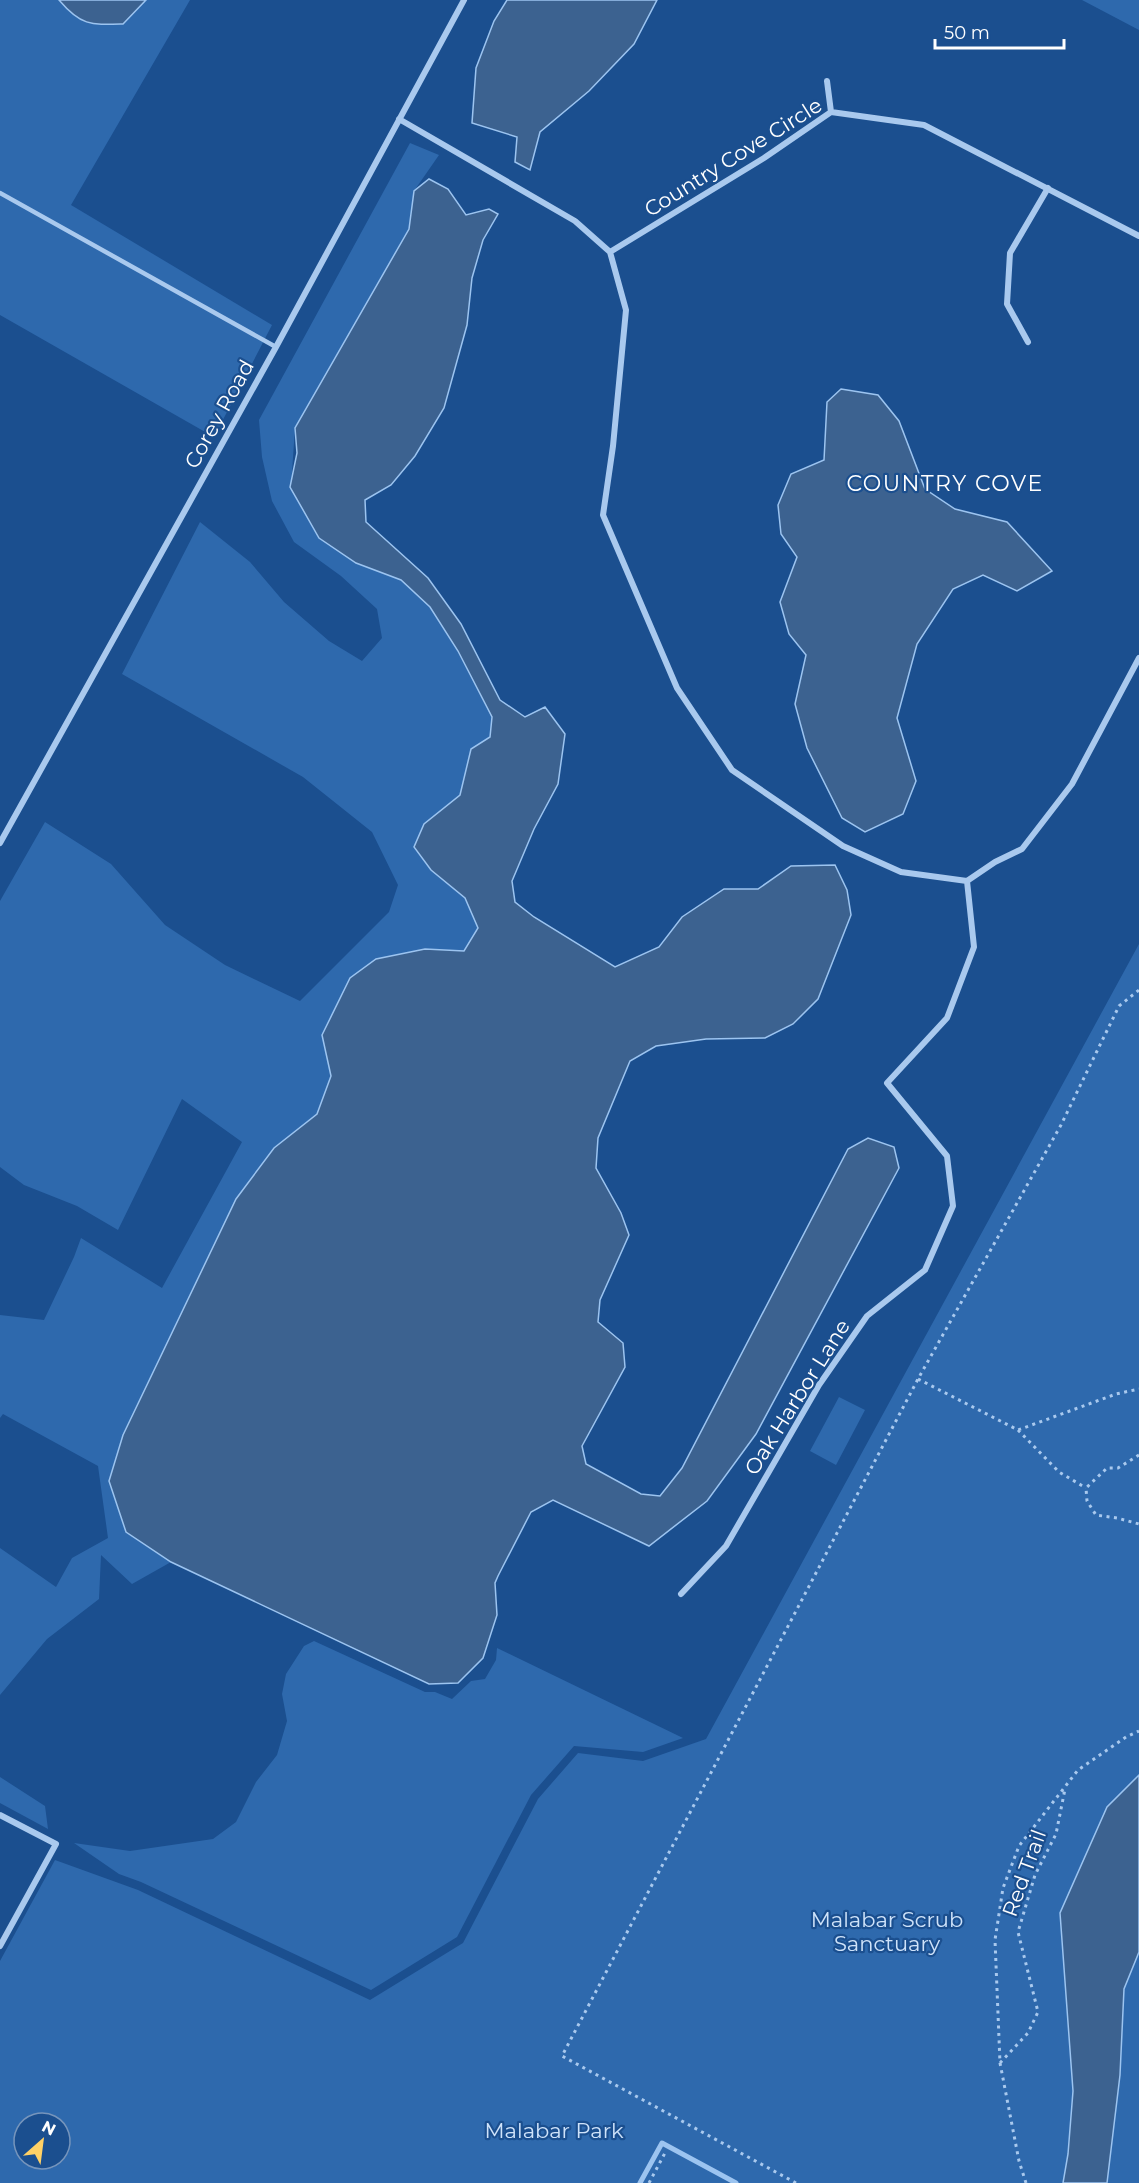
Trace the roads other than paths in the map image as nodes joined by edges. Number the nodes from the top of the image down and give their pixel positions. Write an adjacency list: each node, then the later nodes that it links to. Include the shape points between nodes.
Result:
1 (464, 0): 4 (street, Corey Road)
2 (827, 81): 3 (street)
3 (831, 112): 5 (street, Country Cove Circle, via 924,125); 8 (street, Country Cove Circle, via 764,158)
4 (399, 118): 8 (street, via 575,221); 10 (street, Corey Road)
5 (1048, 188): 7 (street, Country Cove Circle); 9 (street, via 1010,253 1007,304)
6 (0, 193): 10 (lane)
7 (1139, 236)
8 (610, 252): 13 (street, via 626,310 603,515 677,688 732,770 843,846 901,872)
9 (1028, 342)
10 (276, 347): 12 (street, Corey Road)
11 (1139, 658): 13 (street, via 1072,784 1022,849)
12 (0, 843)
13 (967, 881): 14 (street, Oak Harbor Lane, via 974,947 947,1017 887,1083 947,1156 953,1206 924,1270 867,1316 819,1385 726,1546)
14 (681, 1594)
15 (0, 1815): 16 (street, via 56,1844)
16 (0, 1946)

